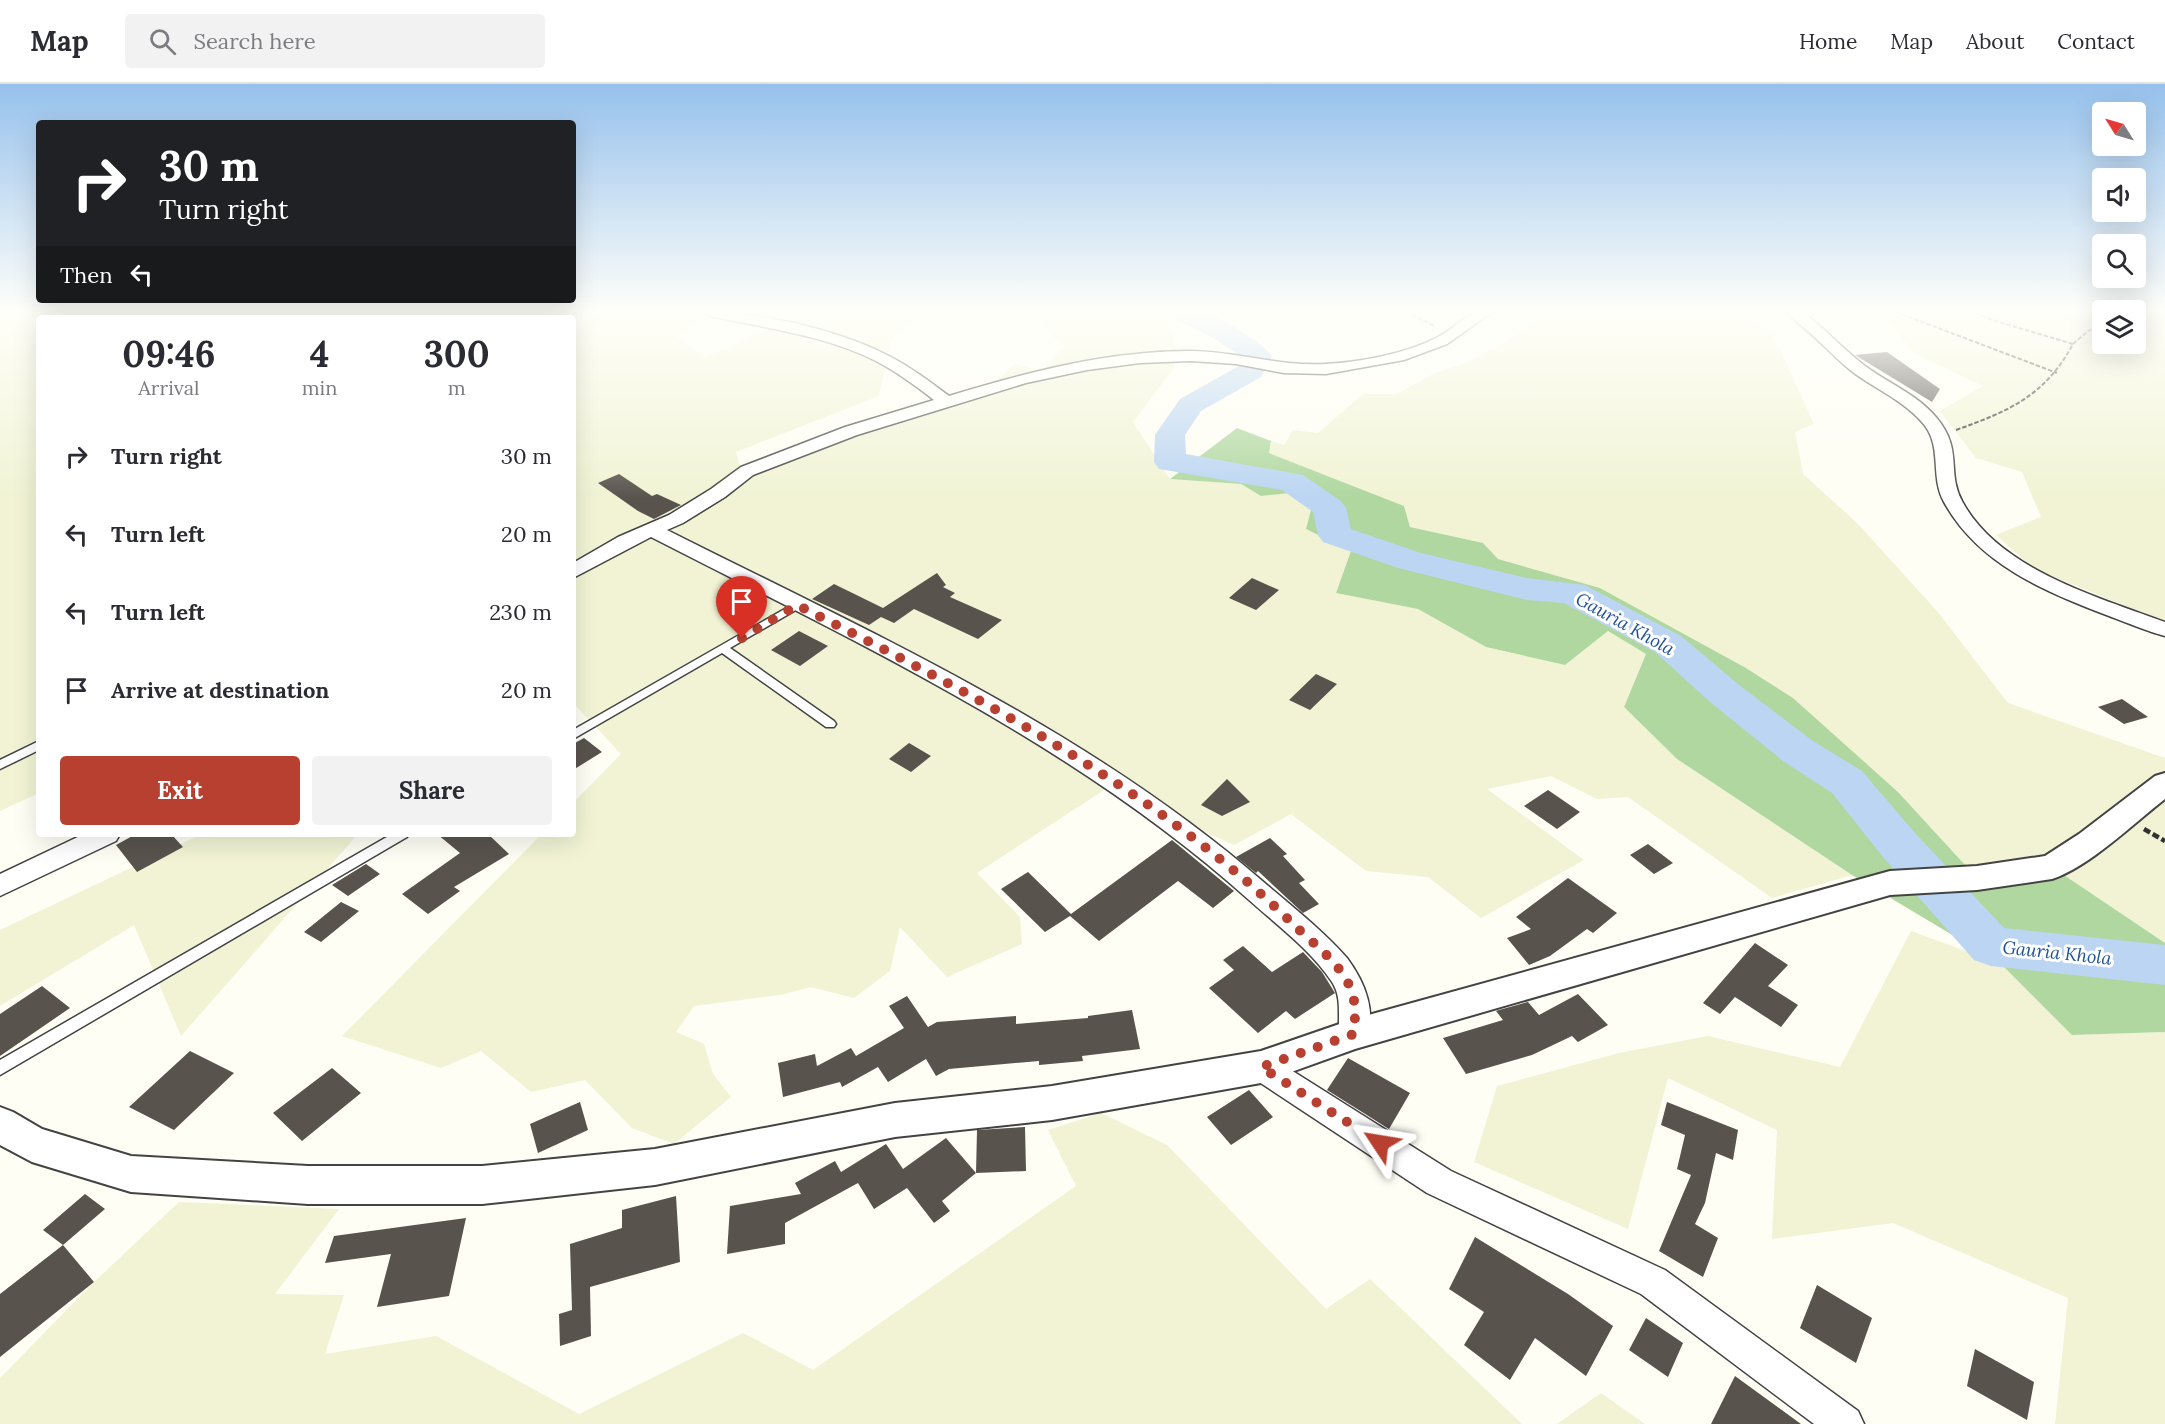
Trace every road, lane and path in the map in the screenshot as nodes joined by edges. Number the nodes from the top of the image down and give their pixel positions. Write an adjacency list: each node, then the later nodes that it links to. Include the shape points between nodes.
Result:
1 (912, 375): 5 (street)
2 (1039, 375): 5 (street)
3 (1868, 375): 6 (street, via 1928,418)
4 (2054, 375): 6 (path, via 2040,392 2015,407)
5 (945, 401): 7 (street, via 850,431 747,471 701,504)
6 (1941, 436): 10 (street, via 1952,499 1966,522 1994,549 2030,574 2081,600)
7 (652, 530): 8 (street); 9 (street)
8 (576, 570)
9 (797, 605): 11 (lane); 20 (street, via 993,708 1098,771 1198,842 1262,894 1336,967 1349,984 1356,1006)
10 (2165, 629)
11 (724, 649): 12 (lane); 13 (lane)
12 (830, 724)
13 (576, 733)
14 (36, 747): 15 (lane)
15 (0, 765)
16 (2165, 783): 20 (street, via 2052,867 1977,878 1890,883)
17 (101, 837): 19 (street)
18 (397, 837): 22 (lane)
19 (0, 886)
20 (1354, 1034): 21 (street)
21 (1261, 1067): 23 (street, via 1052,1102 895,1120 655,1167 482,1185 308,1185 132,1174 32,1144); 24 (street, via 1439,1182 1653,1282)
22 (0, 1068)
23 (0, 1124)
24 (1835, 1421)

